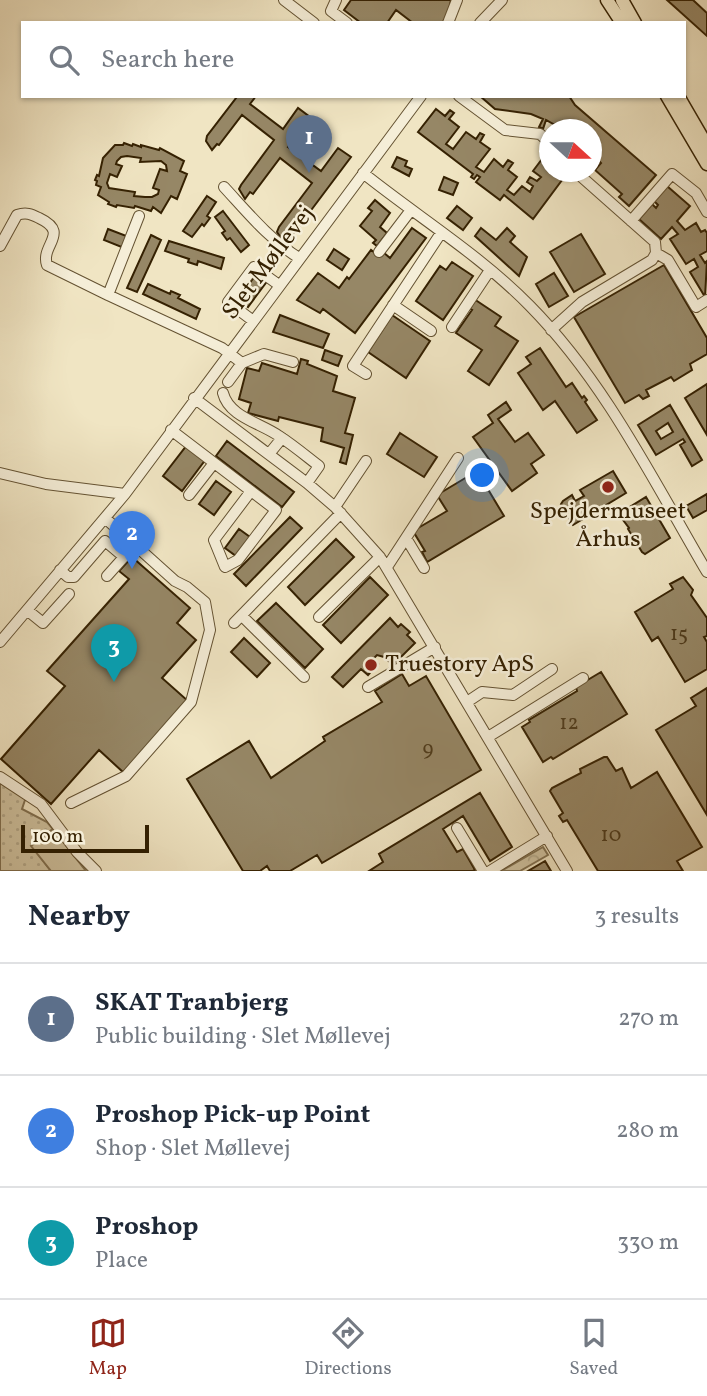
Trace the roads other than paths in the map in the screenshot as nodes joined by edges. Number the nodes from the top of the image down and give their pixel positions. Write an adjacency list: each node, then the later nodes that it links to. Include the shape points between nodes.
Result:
1 (284, 0): 7 (street)
2 (336, 0): 8 (street, via 331,11)
3 (457, 0): 9 (street)
4 (502, 0): 10 (street)
5 (607, 0): 11 (main road)
6 (622, 0): 12 (main road)
7 (308, 21)
8 (344, 21)
9 (449, 21)
10 (482, 21)
11 (621, 21)
12 (634, 21)
13 (417, 98): 20 (street, Slet Møllevej)
14 (462, 98): 17 (street, via 505,130)
15 (668, 98): 19 (main road)
16 (679, 98): 18 (main road)
17 (539, 134)
18 (707, 146)
19 (707, 164)
20 (363, 173): 23 (street); 31 (street, Slet Møllevej)
21 (587, 182): 26 (street)
22 (224, 187): 31 (street, via 264,232)
23 (411, 210): 27 (street); 29 (street)
24 (707, 212): 26 (street, via 696,193 672,174)
25 (139, 216): 34 (street)
26 (631, 221): 30 (street, via 655,242)
27 (441, 233): 32 (street); 36 (street)
28 (0, 246): 34 (street, Slet Møllevej, via 17,215 40,218 54,231 47,265)
29 (379, 252)
30 (656, 253): 35 (street, via 668,260 696,307); 39 (street, via 652,260 582,302)
31 (299, 258): 33 (street, Slet Møllevej)
32 (490, 270): 38 (street); 39 (street)
33 (279, 285): 37 (street, Slet Møllevej); 37 (street, via 254,267 228,302)
34 (108, 295): 41 (street, Slet Møllevej)
35 (707, 300)
36 (393, 305): 40 (street); 44 (street, via 353,366)
37 (252, 320): 41 (street, Slet Møllevej)
38 (452, 327)
39 (551, 330): 66 (street, via 615,414)
40 (431, 331)
41 (228, 354): 43 (street); 47 (street, Slet Møllevej)
42 (293, 362): 43 (street, via 264,355)
43 (242, 363): 45 (street)
44 (366, 374)
45 (228, 382)
46 (223, 393): 49 (street, via 233,409)
47 (194, 398): 48 (street, Slet Møllevej); 50 (street)
48 (171, 430): 53 (street); 57 (street, Slet Møllevej)
49 (282, 438): 50 (street); 55 (street, via 319,466)
50 (269, 454): 55 (street)
51 (458, 458): 61 (street)
52 (366, 461): 59 (street)
53 (214, 463): 56 (street); 58 (street)
54 (0, 473): 57 (street)
55 (307, 483): 59 (street)
56 (251, 491): 56 (street, via 276,510 238,560 225,567 214,540)
57 (125, 494): 60 (street, Slet Møllevej)
58 (189, 495)
59 (338, 510): 62 (street); 74 (street, via 238,620)
60 (105, 518): 65 (street, Slet Møllevej); 80 (street, via 174,581 205,602 210,630 191,702 126,776)
61 (406, 538): 63 (street); 64 (street)
62 (380, 557): 63 (street); 70 (street)
63 (387, 567): 72 (street)
64 (424, 568)
65 (60, 570): 67 (street, via 74,577 106,541 124,557); 69 (street, Slet Møllevej)
66 (707, 572)
67 (107, 576)
68 (69, 594): 69 (street, via 43,623)
69 (27, 610): 71 (street, Slet Møllevej)
70 (319, 617)
71 (0, 642)
72 (435, 647): 76 (street); 77 (street)
73 (552, 668): 77 (street, via 513,695 482,692)
74 (304, 677)
75 (583, 678): 78 (street)
76 (368, 687)
77 (467, 702): 78 (street)
78 (488, 737): 82 (street)
79 (0, 777): 83 (street, via 41,804)
80 (71, 803)
81 (457, 828): 84 (street)
82 (547, 836): 85 (street); 86 (street)
83 (96, 871)
84 (483, 871)
85 (490, 871)
86 (568, 871)

